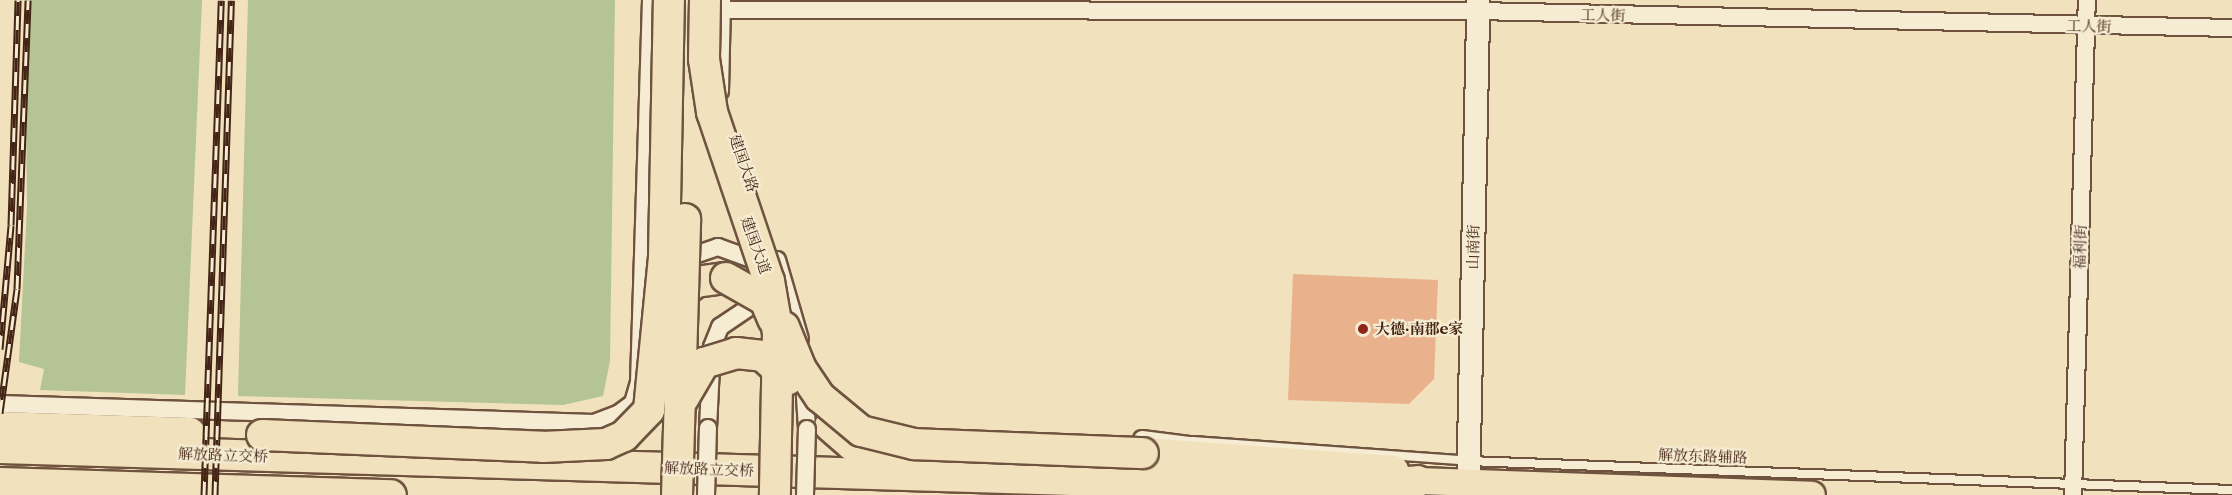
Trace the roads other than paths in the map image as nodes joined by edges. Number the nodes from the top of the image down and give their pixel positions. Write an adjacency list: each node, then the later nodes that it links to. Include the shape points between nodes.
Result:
1 (651, 0): 14 (street)
2 (669, 0): 14 (highway, bridge)
3 (689, 0): 17 (highway, bridge)
4 (1711, 0): 10 (street)
5 (2087, 0): 11 (street, 福利街)
6 (716, 3): 7 (street, 工人街); 13 (highway, 建国大道, bridge, via 704,58 712,112)
7 (912, 5): 8 (street, 工人街)
8 (1070, 5): 9 (street, 工人街)
9 (1478, 6): 10 (street, 工人街); 24 (main road, 山南街)
10 (1711, 17): 11 (street, 工人街)
11 (2086, 26): 12 (street, 工人街); 28 (street, 福利街)
12 (2232, 28)
13 (777, 281): 14 (street, via 750,254 700,249 674,263); 15 (highway, 建国大道, bridge); 22 (highway, bridge, via 801,369 820,397 861,431 914,444)
14 (651, 309): 15 (highway, bridge, via 696,282 726,278 765,300); 18 (street, via 633,403 594,423); 19 (highway, bridge, via 649,410 624,436 606,444 543,447)
15 (787, 327): 16 (street); 32 (street, bridge, via 769,304 750,307 720,327 712,347); 33 (highway, 建国大道, bridge)
16 (803, 358): 20 (street, via 836,403 882,427); 34 (street, bridge)
17 (682, 400): 27 (highway, bridge, via 704,363 750,353 772,361 842,436 882,458 1292,472); 31 (highway, bridge)
18 (0, 404)
19 (0, 426)
20 (1173, 440): 22 (street); 24 (lane, 解放东路辅路)
21 (0, 448): 27 (highway, 解放路立交桥, via 1340,488)
22 (1244, 457): 25 (highway, via 1376,467)
23 (0, 459): 35 (highway, 解放路立交桥)
24 (1468, 480): 25 (main road); 28 (lane, 解放东路辅路); 36 (main road)
25 (1418, 481): 27 (highway, 解放路立交桥)
26 (0, 483): 30 (highway)
27 (1388, 483)
28 (2073, 489): 29 (lane, 解放东路辅路)
29 (2232, 489)
30 (391, 495)
31 (677, 495)
32 (706, 495)
33 (775, 495)
34 (805, 495)
35 (979, 495)
36 (1812, 495)

